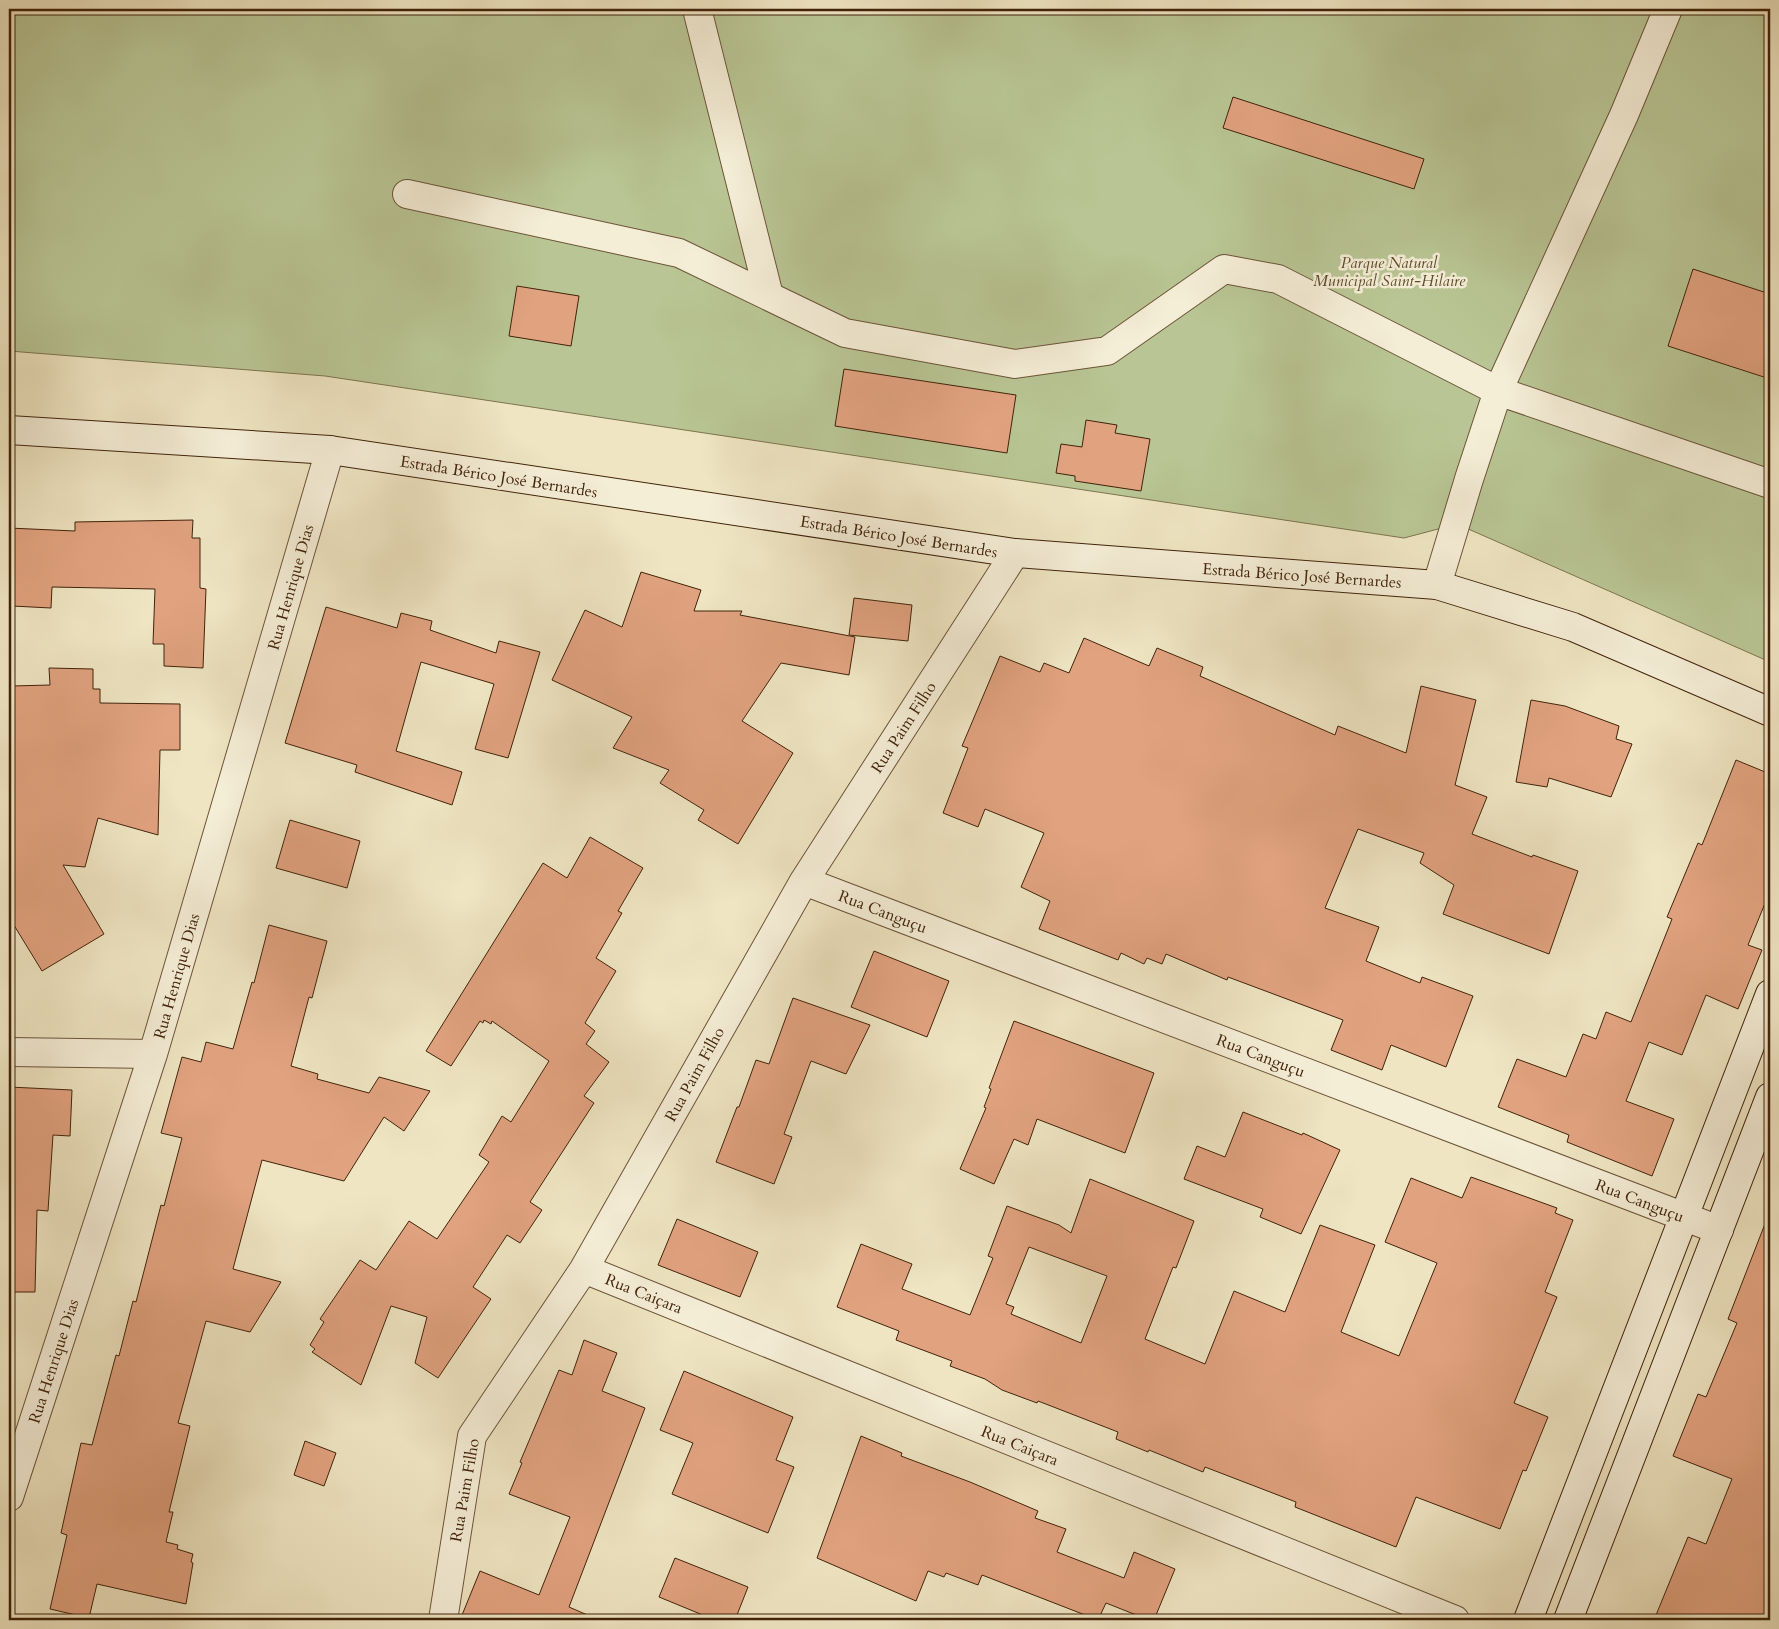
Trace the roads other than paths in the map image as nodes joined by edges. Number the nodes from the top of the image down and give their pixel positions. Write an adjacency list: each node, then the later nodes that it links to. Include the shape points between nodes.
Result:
1 (697, 9): 4 (street)
2 (1668, 9): 5 (street, via 1624,115)
3 (408, 194): 4 (street, via 679,253)
4 (769, 296): 5 (street, via 845,333 1015,364 1107,351 1224,269 1278,279)
5 (1498, 391): 8 (street); 10 (street)
6 (9, 430): 7 (street, Estrada Bérico José Bernardes)
7 (330, 450): 9 (street, Estrada Bérico José Bernardes); 15 (street, Rua Henrique Dias)
8 (1770, 484)
9 (1015, 553): 10 (street, Estrada Bérico José Bernardes); 12 (street, Rua Paim Filho)
10 (1437, 585): 11 (street, Estrada Bérico José Bernardes, via 1573,627)
11 (1770, 712)
12 (804, 881): 17 (street, Rua Canguçu); 19 (street, Rua Paim Filho)
13 (1770, 994): 17 (street)
14 (9, 1052): 15 (street)
15 (153, 1054): 20 (street, Rua Henrique Dias)
16 (1770, 1097): 18 (street)
17 (1684, 1216): 18 (street, Rua Canguçu); 23 (street)
18 (1719, 1230): 24 (street)
19 (584, 1269): 21 (street, Rua Paim Filho, via 472,1436); 22 (street, Rua Caiçara)
20 (9, 1497)
21 (443, 1620)
22 (1455, 1620)
23 (1528, 1620)
24 (1568, 1620)

